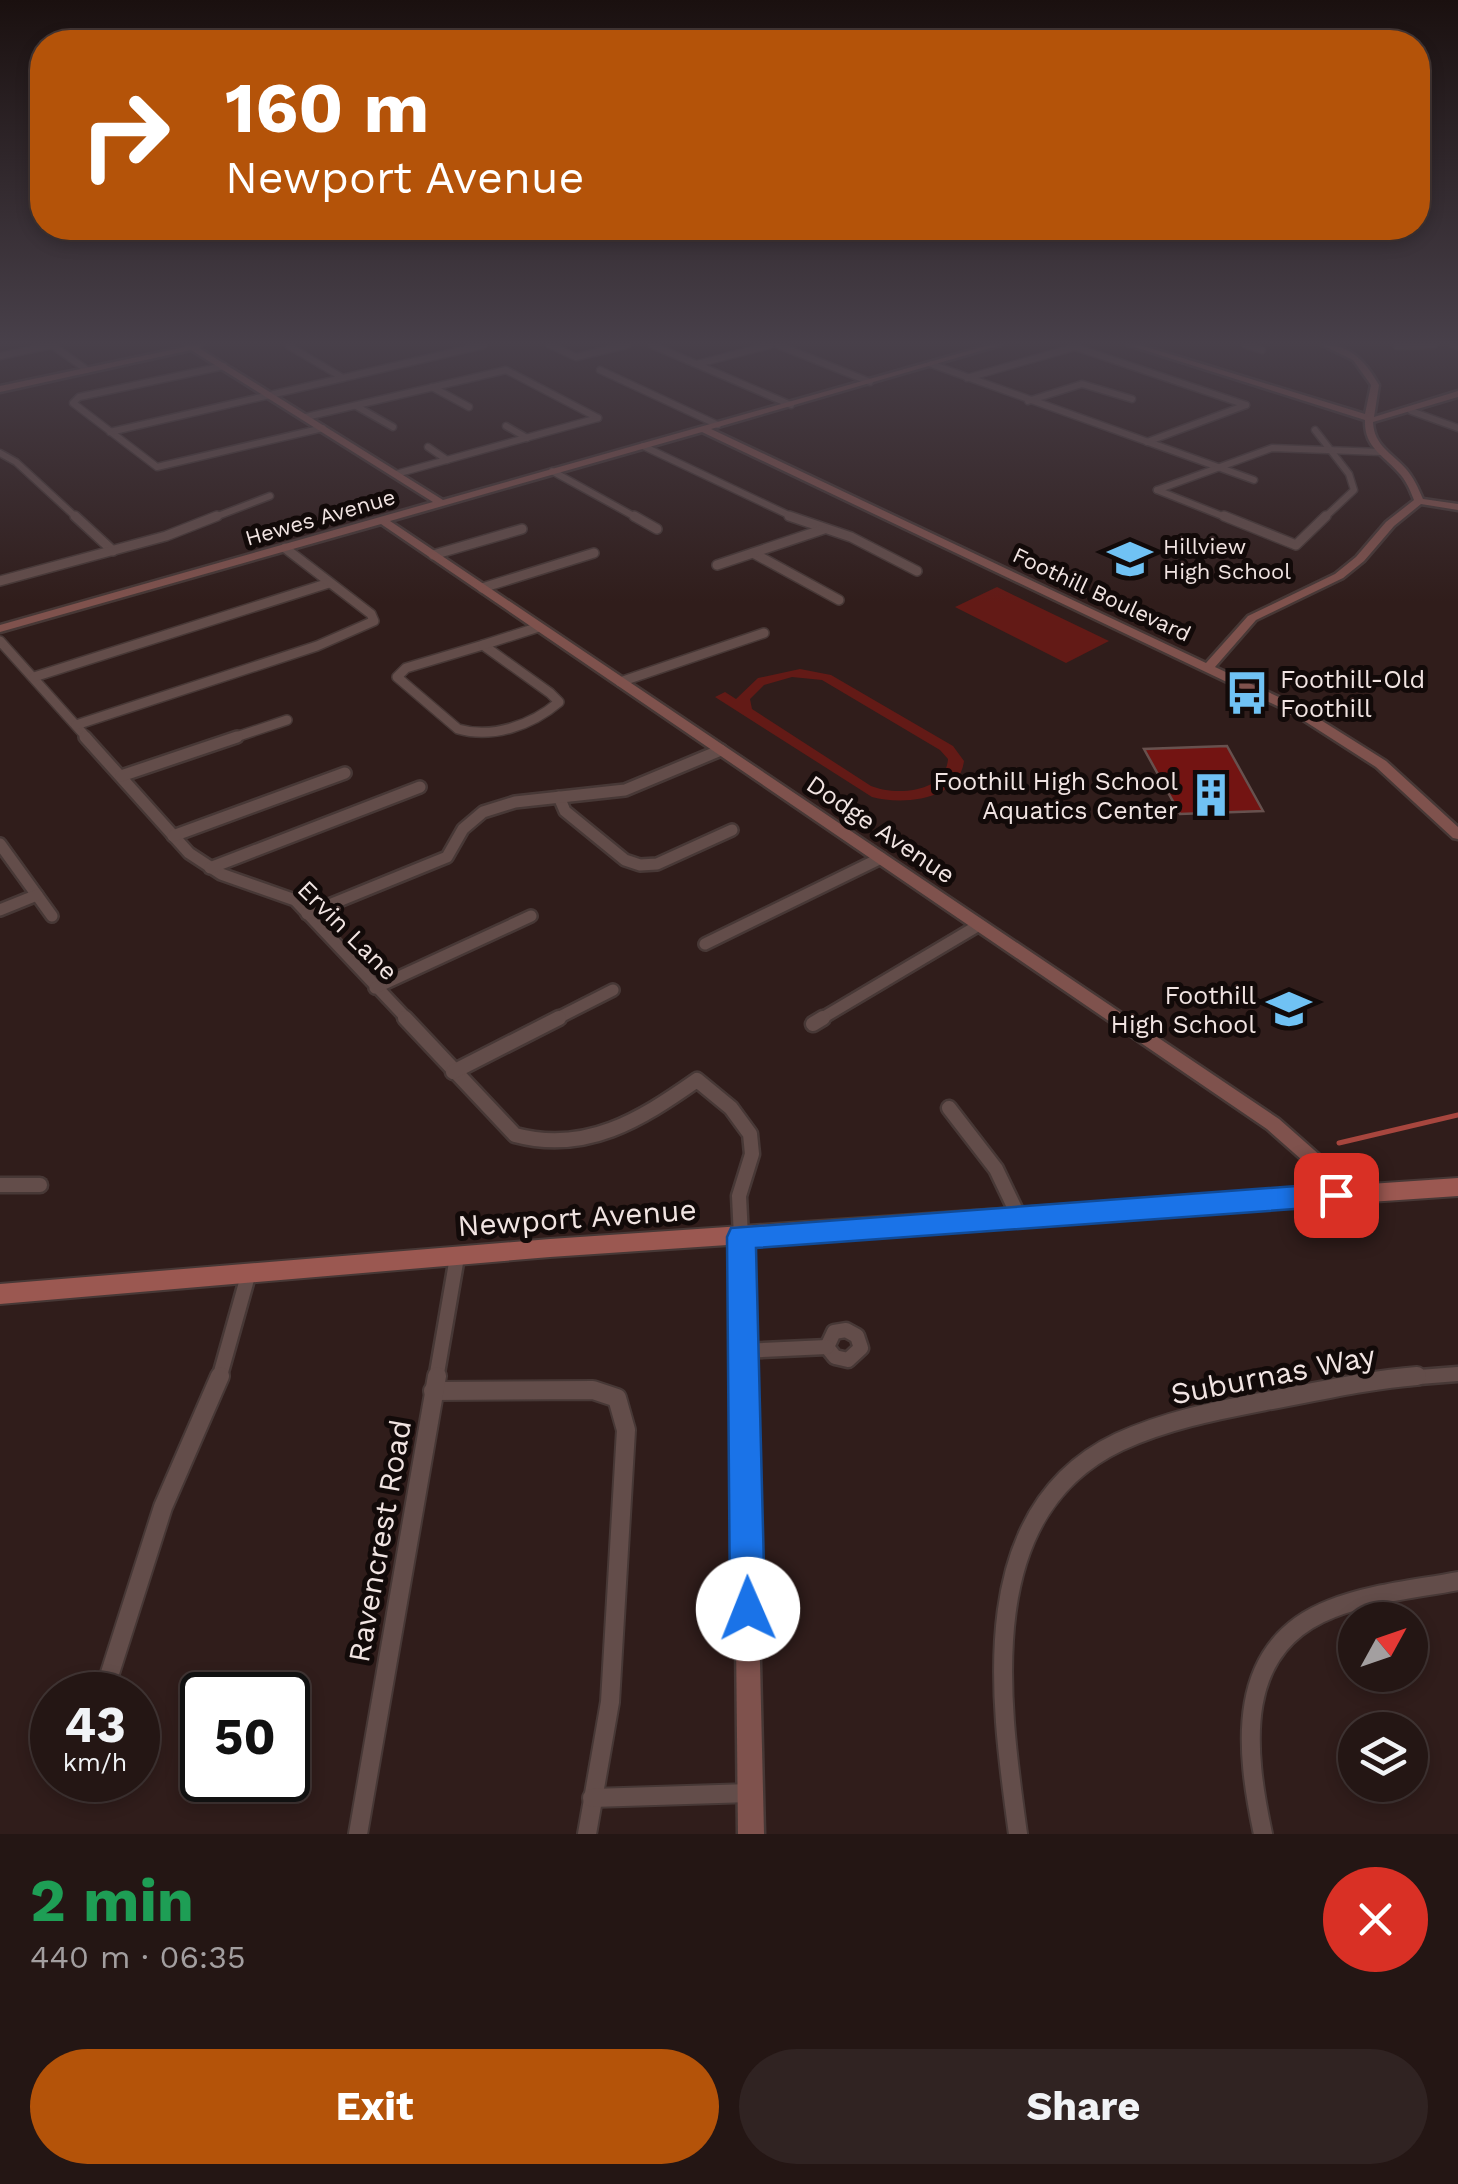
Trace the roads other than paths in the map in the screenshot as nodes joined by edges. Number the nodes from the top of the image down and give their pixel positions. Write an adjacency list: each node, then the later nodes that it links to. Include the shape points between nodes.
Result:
1 (1315, 430): 17 (street)
2 (116, 431): 12 (street)
3 (312, 431): 12 (street, via 157,468)
4 (327, 431): 23 (street)
5 (514, 431): 13 (street)
6 (553, 431): 13 (street)
7 (696, 431): 15 (street, Hewes Avenue)
8 (705, 431): 49 (street, Foothill Boulevard)
9 (1113, 431): 14 (street)
10 (1176, 431): 14 (street)
11 (1368, 431): 18 (street)
12 (110, 432)
13 (527, 438): 20 (street)
14 (1145, 442): 21 (street)
15 (643, 446): 22 (street, Hewes Avenue); 32 (street)
16 (428, 447): 20 (street)
17 (1326, 450): 18 (street); 21 (street, via 1272,448); 21 (street, via 1348,471 1354,490 1296,545 1157,490)
18 (1381, 452): 26 (street, via 1408,478)
19 (0, 453): 34 (street)
20 (447, 460): 23 (street)
21 (1218, 467): 24 (street)
22 (552, 472): 27 (street, Hewes Avenue); 31 (street)
23 (396, 474): 27 (street)
24 (1254, 480)
25 (270, 496): 34 (street)
26 (1419, 501): 28 (street); 49 (street, via 1339,576 1252,618)
27 (441, 503): 29 (street, Hewes Avenue)
28 (1458, 506)
29 (382, 520): 33 (street, Hewes Avenue); 37 (street, Dodge Avenue)
30 (522, 529): 37 (street)
31 (657, 529)
32 (824, 529): 35 (street); 39 (street)
33 (285, 548): 41 (street); 45 (street, Hewes Avenue)
34 (114, 551): 40 (street)
35 (754, 553): 38 (street); 43 (street)
36 (594, 554): 42 (street)
37 (434, 556): 42 (street, Dodge Avenue)
38 (717, 566)
39 (918, 570)
40 (0, 581)
41 (329, 583): 50 (street); 53 (street, via 374,621 317,646)
42 (482, 588): 44 (street, Dodge Avenue)
43 (839, 600)
44 (539, 627): 48 (street); 51 (street, Dodge Avenue)
45 (0, 629)
46 (764, 633): 51 (street)
47 (0, 641): 50 (street, Ervin Lane)
48 (483, 645): 48 (street, via 406,668 397,677 471,734 504,728 559,702)
49 (1209, 667): 60 (street, Foothill Boulevard, via 1349,741)
50 (34, 677): 53 (street, Ervin Lane)
51 (620, 682): 54 (street, Dodge Avenue)
52 (287, 720): 56 (street)
53 (76, 724): 56 (street, Ervin Lane)
54 (721, 750): 58 (street, via 625,790); 63 (street, Dodge Avenue)
55 (345, 773): 61 (street)
56 (121, 776): 61 (street, Ervin Lane)
57 (420, 788): 64 (street)
58 (558, 797): 59 (street, via 565,811 640,866); 67 (street, via 483,812 435,864)
59 (732, 830)
60 (1458, 835)
61 (174, 836): 64 (street, Ervin Lane)
62 (0, 844): 65 (street)
63 (880, 858): 70 (street, Dodge Avenue); 71 (street)
64 (210, 868): 67 (street, Ervin Lane, via 283,893)
65 (37, 896): 66 (street); 68 (street)
66 (0, 910)
67 (307, 914): 72 (street, Ervin Lane)
68 (52, 916)
69 (531, 916): 72 (street)
70 (979, 925): 74 (street); 80 (street, Dodge Avenue, via 1272,1124 1316,1162)
71 (704, 944)
72 (375, 988): 75 (street, Ervin Lane)
73 (612, 990): 75 (street)
74 (813, 1024)
75 (453, 1072): 82 (street, Ervin Lane, via 502,1124 530,1140 561,1142 633,1125 698,1080 728,1105 753,1143 741,1181)
76 (949, 1108): 81 (street, via 998,1166)
77 (0, 1185): 78 (street)
78 (40, 1185)
79 (1458, 1187): 80 (main road, Newport Avenue)
80 (1336, 1195): 81 (main road, Newport Avenue)
81 (1018, 1215): 82 (main road, Newport Avenue)
82 (741, 1237): 83 (main road, Newport Avenue); 87 (street)
83 (457, 1257): 84 (main road, Newport Avenue); 89 (street, Ravencrest Road)
84 (249, 1272): 85 (main road, Newport Avenue); 91 (street, via 214,1393 163,1508)
85 (0, 1294)
86 (827, 1347): 87 (street)
87 (744, 1350): 92 (street)
88 (1458, 1374): 97 (street, Suburnas Way, via 1187,1416 1140,1433 1066,1480 1018,1552 1005,1595 1000,1687)
89 (434, 1391): 93 (street, via 593,1390 617,1398 626,1430 610,1702); 94 (street, Ravencrest Road)
90 (1458, 1581): 98 (street, via 1350,1603 1316,1614 1287,1634 1252,1699 1252,1790)
91 (110, 1672)
92 (750, 1793): 93 (street); 96 (street)
93 (592, 1798): 95 (street)
94 (358, 1834)
95 (587, 1834)
96 (751, 1834)
97 (1018, 1834)
98 (1263, 1834)

